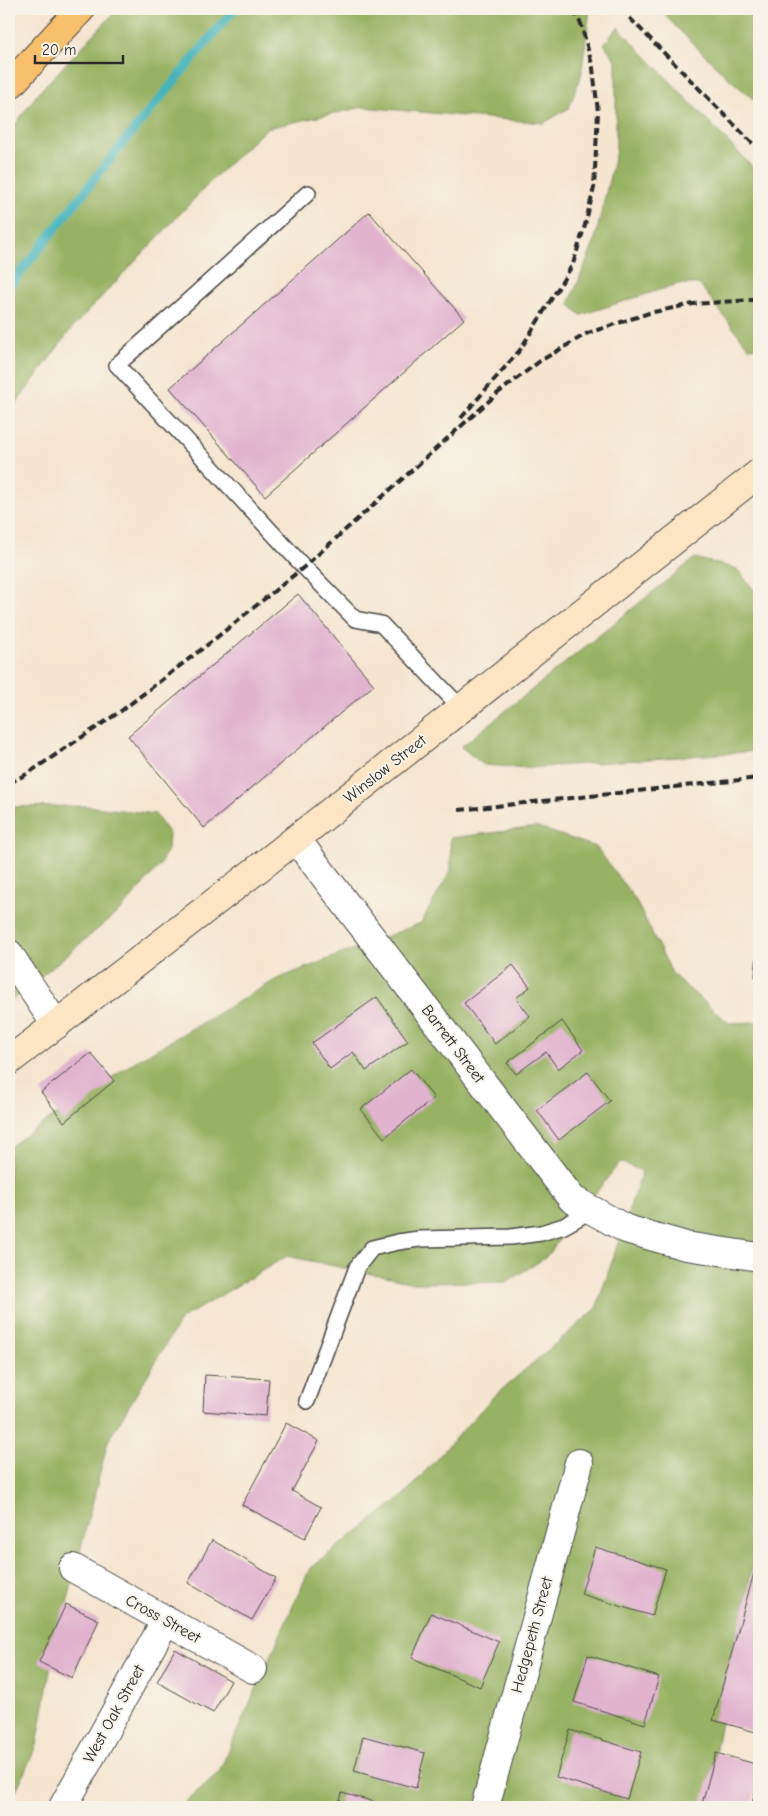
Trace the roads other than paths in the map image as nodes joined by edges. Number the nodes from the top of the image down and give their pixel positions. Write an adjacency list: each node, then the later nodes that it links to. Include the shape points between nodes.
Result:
1 (81, 9): 2 (highway)
2 (9, 86)
3 (308, 193): 5 (lane, via 117,365 355,619 381,624)
4 (759, 473): 5 (street, Winslow Street)
5 (462, 709): 6 (street, Winslow Street)
6 (296, 839): 8 (street, Winslow Street); 10 (street, Barrett Street, via 572,1199)
7 (9, 954): 8 (street)
8 (56, 1025): 9 (street, Winslow Street)
9 (9, 1061)
10 (592, 1210): 11 (street, Barrett Street, via 626,1229 686,1246); 12 (lane, via 564,1226 541,1233 426,1239 372,1248 357,1267)
11 (759, 1257)
12 (307, 1401)
13 (579, 1464): 18 (street, Hedgepeth Street)
14 (73, 1568): 15 (street, Cross Street)
15 (166, 1620): 16 (street, Cross Street); 17 (street, West Oak Street)
16 (253, 1669)
17 (63, 1807)
18 (484, 1807)

